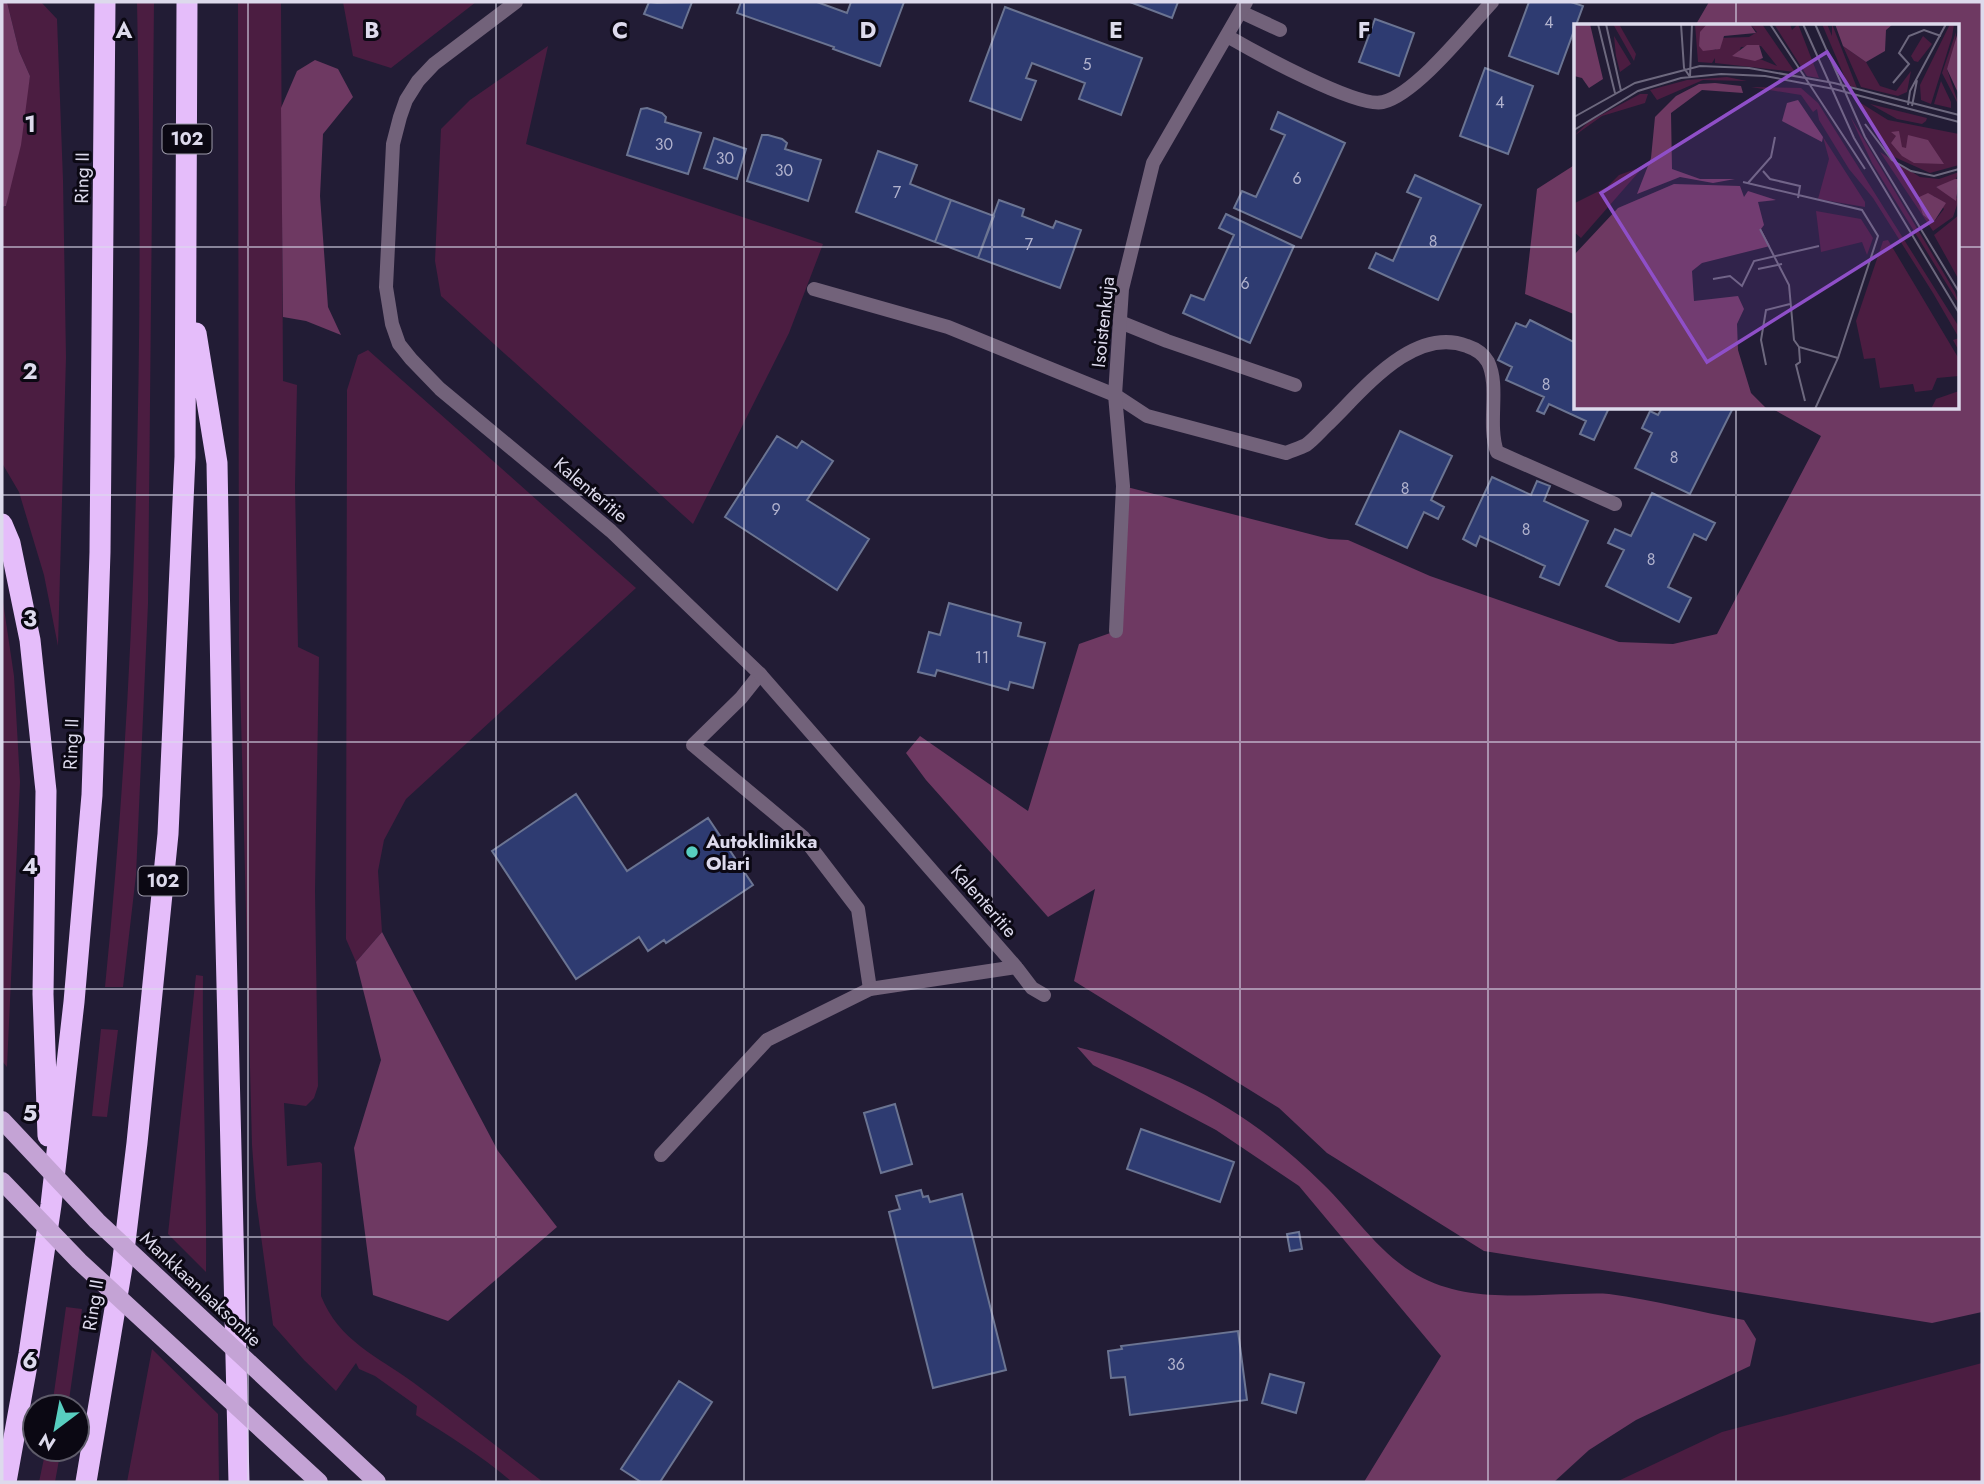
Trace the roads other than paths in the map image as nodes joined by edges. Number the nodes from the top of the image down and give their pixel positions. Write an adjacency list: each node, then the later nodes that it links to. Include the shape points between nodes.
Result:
1 (105, 2): 23 (highway, Ring II, via 100,552 92,795)
2 (187, 2): 8 (highway, Ring II / 102)
3 (516, 2): 16 (street, Kalenteritie, via 434,64 406,100 393,144 386,286 392,324 405,351 440,388 611,531)
4 (1492, 2): 7 (street, via 1400,96 1380,103 1320,83)
5 (1243, 7): 6 (street); 7 (street, Isoistenkuja)
6 (1280, 30)
7 (1227, 36): 10 (street, Isoistenkuja, via 1153,163 1122,289)
8 (187, 276): 25 (highway, Ring II / 102, via 185,457 167,834 124,1254); 26 (highway, via 217,463)
9 (814, 289): 12 (street, via 948,327)
10 (1120, 322): 11 (street); 12 (street, Isoistenkuja)
11 (1295, 385)
12 (1115, 395): 13 (street, via 1147,416 1286,453 1307,444 1399,359 1425,344 1460,343 1478,350 1487,361 1493,381 1492,438 1497,452); 15 (street, Isoistenkuja, via 1123,486)
13 (1615, 504)
14 (2, 524): 23 (highway, via 30,640 46,791 43,994)
15 (1116, 631)
16 (760, 674): 17 (street, Kalenteritie); 18 (street, via 694,745 803,837 858,909)
17 (1016, 967): 18 (street); 19 (street, Kalenteritie, via 1032,988)
18 (870, 989): 21 (street, via 767,1040)
19 (1044, 995)
20 (2, 1120): 28 (main road, Mankkaanlaaksontie, bridge, via 97,1221)
21 (661, 1155)
22 (2, 1181): 27 (main road, bridge, via 79,1261)
23 (51, 1205): 24 (highway, Ring II)
24 (6, 1482)
25 (86, 1482)
26 (239, 1482)
27 (319, 1482)
28 (377, 1482)

